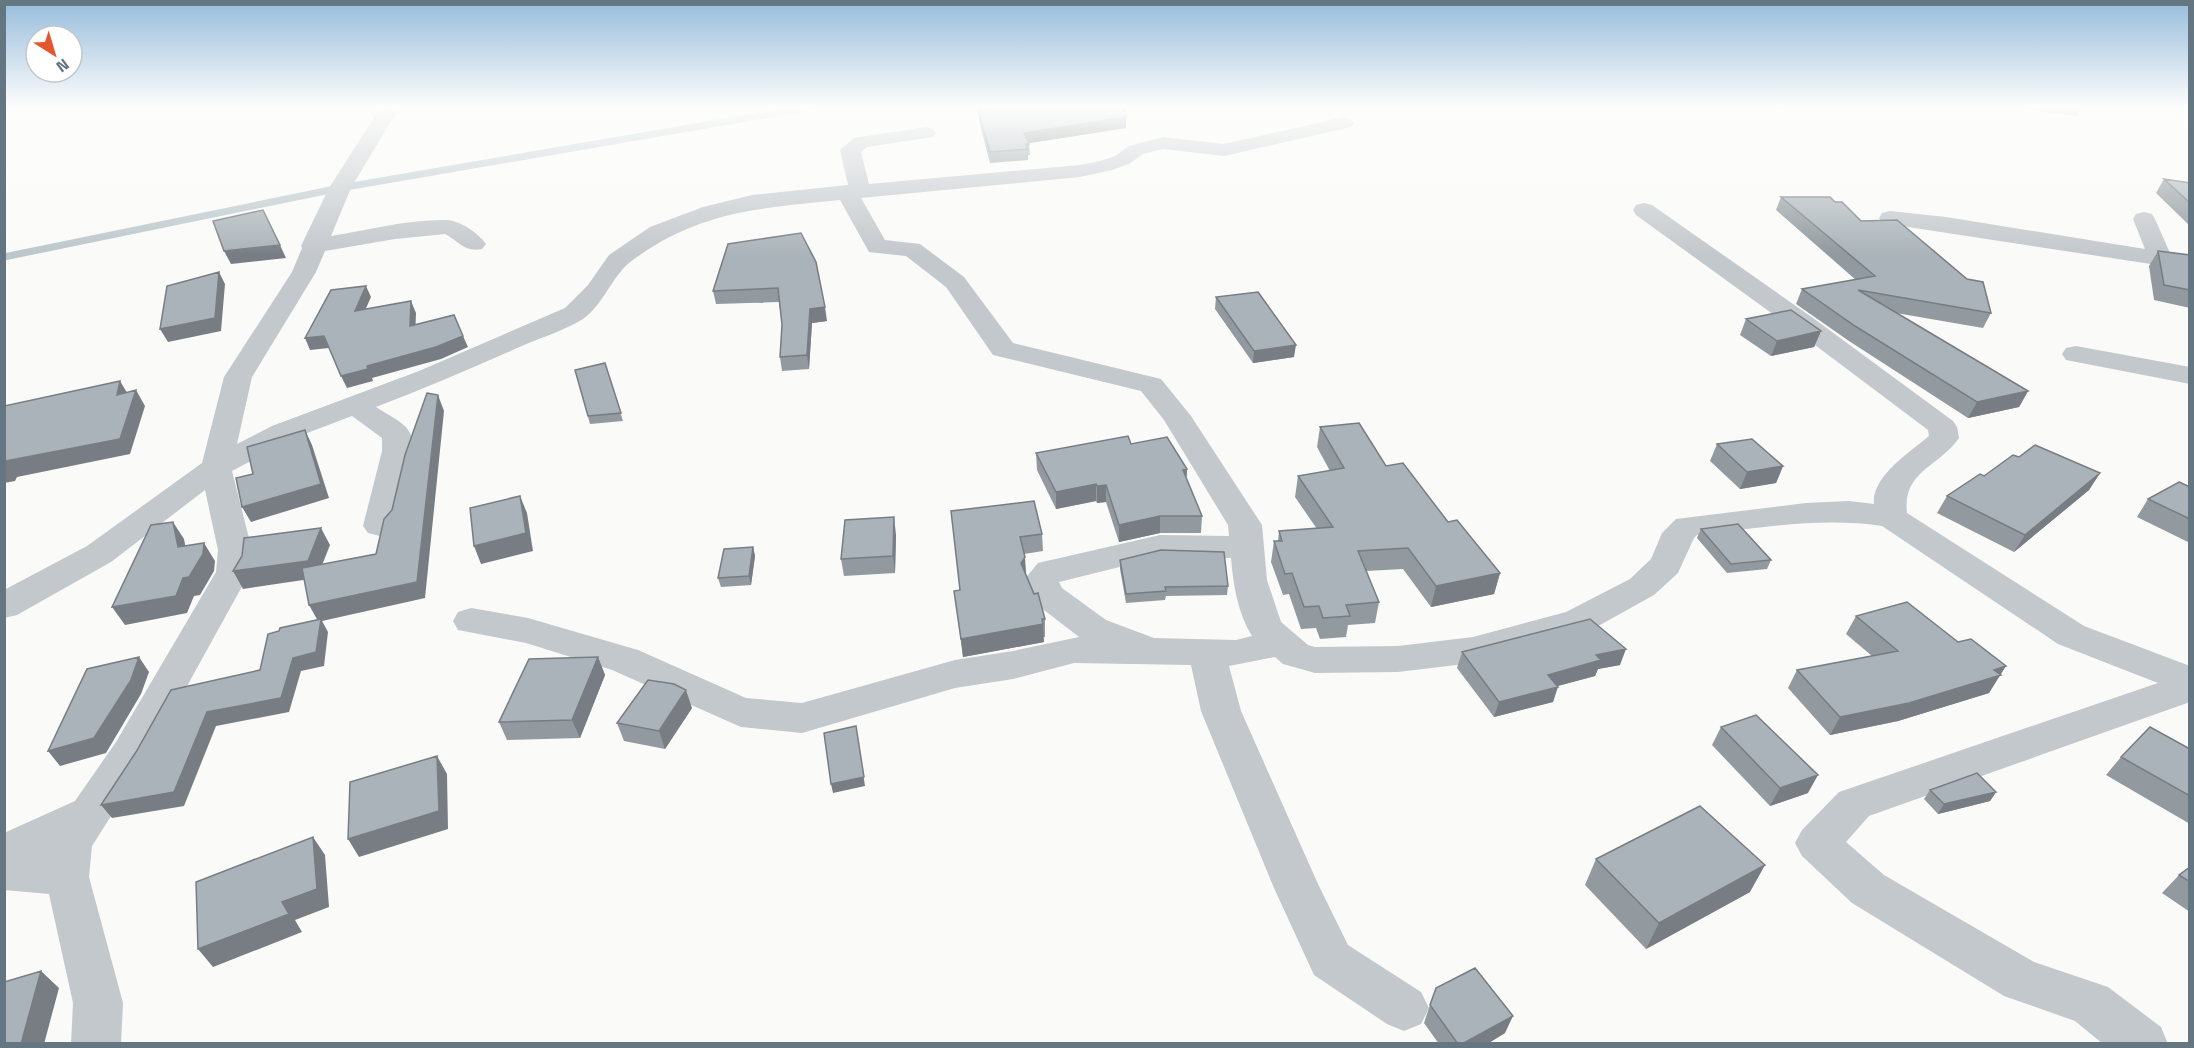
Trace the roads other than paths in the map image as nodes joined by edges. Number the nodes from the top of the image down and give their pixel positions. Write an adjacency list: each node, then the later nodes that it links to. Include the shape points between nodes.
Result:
1 (359, 157): 9 (street)
2 (851, 157): 4 (street)
3 (1126, 157): 4 (street, via 1080,171)
4 (853, 191): 14 (street, via 752,202 657,232 618,260 597,290 574,313); 18 (street, via 877,247 912,249 954,282 1003,349 1151,385 1176,416 1245,525)
5 (1644, 210): 16 (street, via 1942,427 1944,438 1901,475 1889,496)
6 (1890, 218): 10 (street)
7 (2144, 219): 10 (street)
8 (474, 244): 9 (street, via 448,227)
9 (313, 246): 15 (street, via 304,272 238,377)
10 (2160, 257): 11 (street)
11 (2190, 263)
12 (2076, 354): 13 (street)
13 (2190, 376)
14 (355, 405): 15 (street, via 283,432); 17 (street, via 397,435)
15 (216, 467): 19 (street, via 99,554); 26 (street, via 235,550 233,572 130,753)
16 (1891, 517): 21 (street, via 1849,511 1816,512 1688,526 1680,533 1666,565 1642,587 1578,621 1473,650 1398,659 1315,660 1296,655); 24 (street, via 2071,635)
17 (380, 526)
18 (1247, 547): 21 (street, via 1250,580 1265,628); 22 (street, via 1160,546 1050,571 1041,580 1048,595 1093,629)
19 (4, 606)
20 (471, 621): 22 (street, via 528,631 625,660 741,712 802,718 956,674 1013,666 1074,650)
21 (1280, 643): 23 (street, via 1236,653)
22 (1151, 651): 23 (street)
23 (1207, 652): 30 (street, via 1221,711 1331,960)
24 (2190, 681)
25 (2190, 687): 31 (street, via 1854,804 1818,843 1868,889)
26 (90, 813): 27 (street); 29 (street, via 70,843)
27 (4, 854)
28 (4, 871): 29 (street)
29 (67, 877): 32 (street, via 98,1003)
30 (1404, 1008)
31 (2096, 1023): 33 (street)
32 (96, 1044)
33 (2143, 1044)

